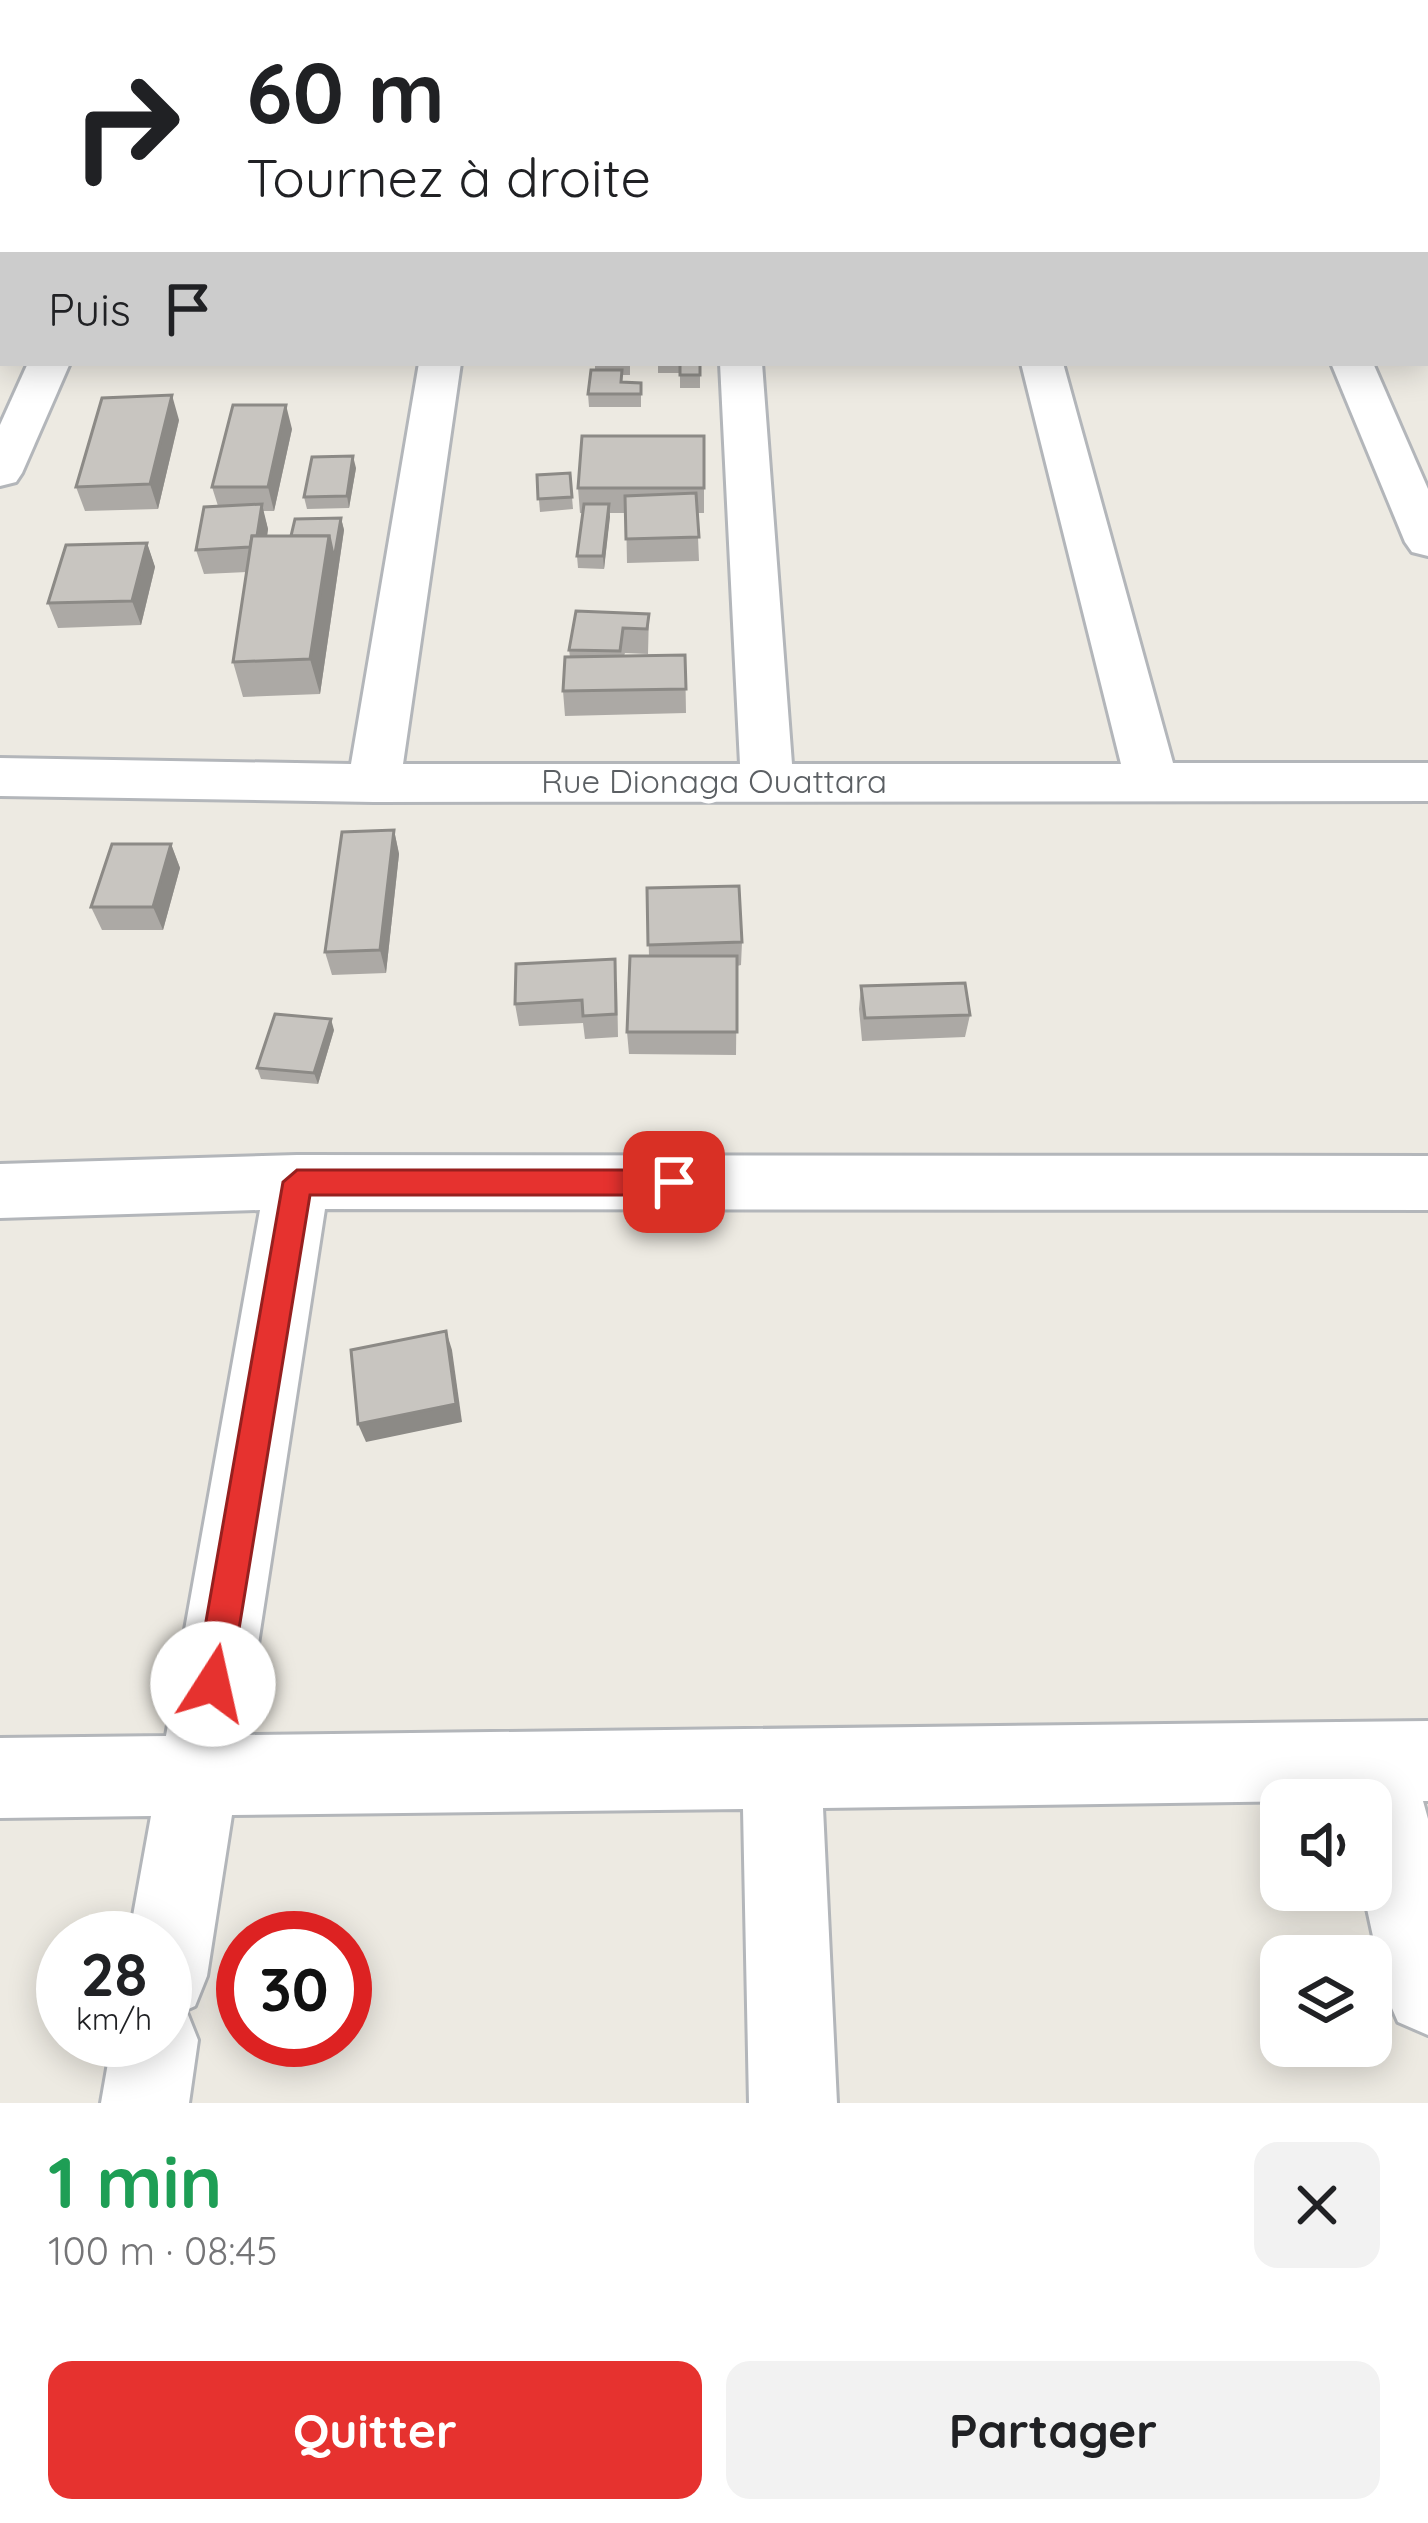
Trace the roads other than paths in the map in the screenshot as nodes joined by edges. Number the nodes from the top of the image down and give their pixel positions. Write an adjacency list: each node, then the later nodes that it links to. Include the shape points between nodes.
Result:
1 (48, 366): 6 (street)
2 (440, 366): 12 (street)
3 (741, 366): 9 (street)
4 (1043, 366): 10 (street)
5 (1353, 366): 7 (street)
6 (0, 473)
7 (1428, 542)
8 (0, 777): 12 (street, Rue Dionaga Ouattara)
9 (767, 780): 10 (street, Rue Dionaga Ouattara); 12 (street, Rue Dionaga Ouattara)
10 (1152, 782): 11 (street, Rue Dionaga Ouattara)
11 (1428, 782)
12 (374, 783)
13 (297, 1182): 14 (street); 15 (street); 18 (street)
14 (1428, 1183)
15 (0, 1191)
16 (1401, 1761): 17 (street); 21 (street)
17 (782, 1769): 18 (street); 24 (street)
18 (197, 1775): 19 (street); 20 (street)
19 (0, 1778)
20 (175, 1911)
21 (1428, 1992)
22 (151, 2067): 23 (street)
23 (145, 2103)
24 (793, 2103)

